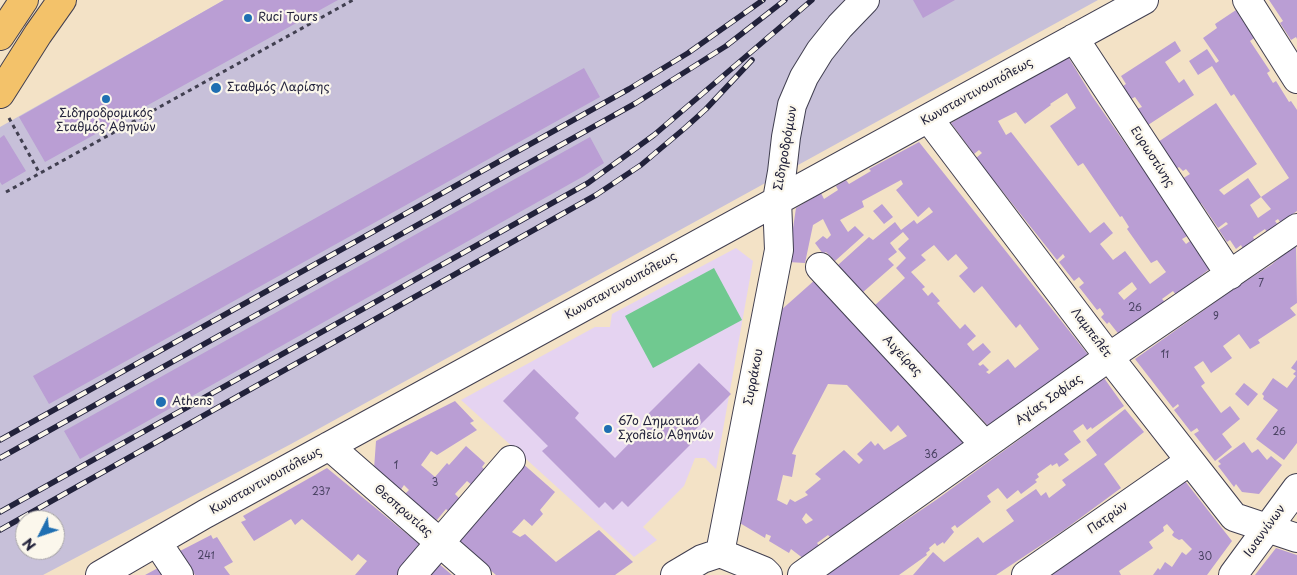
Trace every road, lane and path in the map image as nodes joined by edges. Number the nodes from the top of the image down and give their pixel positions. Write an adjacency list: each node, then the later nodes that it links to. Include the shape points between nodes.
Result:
1 (24, 0): 7 (main road)
2 (62, 0): 10 (main road)
3 (353, 0): 12 (path)
4 (865, 0): 14 (street, Σιδηροδρόμων, via 820,51 804,77 792,105)
5 (1144, 0): 8 (street, Κωνσταντινουπόλεως)
6 (1247, 0): 9 (street)
7 (0, 36)
8 (1074, 38): 11 (street, Κωνσταντινουπόλεως); 17 (street, Ευρωστίνης)
9 (1297, 79)
10 (3, 93): 12 (path)
11 (929, 119): 14 (street, Κωνσταντινουπόλεως); 18 (street, Λαμπελέτ)
12 (40, 174): 13 (path)
13 (6, 192)
14 (777, 200): 20 (street, Κωνσταντινουπόλεως); 28 (street, Συρράκου, via 779,250)
15 (1297, 228): 17 (street, Αγίας Σοφίας)
16 (820, 268): 19 (street, Αιγείρας)
17 (1230, 275): 18 (street, Αγίας Σοφίας)
18 (1109, 358): 19 (street, Αγίας Σοφίας); 22 (street, Λαμπελέτ)
19 (985, 445): 35 (street, Αγίας Σοφίας)
20 (329, 446): 26 (street, Κωνσταντινουπόλεως); 27 (street, Θεσπρωτίας)
21 (511, 460): 27 (street)
22 (1190, 462): 24 (street, Λαμπελέτ, via 1234,517); 36 (street, Πατρών)
23 (1297, 488): 24 (street, Ιωαννίνων)
24 (1268, 527): 25 (street, Λαμπελέτ); 37 (street, Ιωαννίνων)
25 (1297, 538)
26 (157, 542): 29 (street, Κωνσταντινουπόλεως); 30 (street)
27 (439, 542): 31 (street); 32 (street, Θεσπρωτίας)
28 (720, 553): 33 (street, via 702,559); 34 (street)
29 (100, 575)
30 (179, 575)
31 (412, 575)
32 (477, 575)
33 (675, 575)
34 (768, 575)
35 (802, 575)
36 (1026, 575)
37 (1233, 575)

